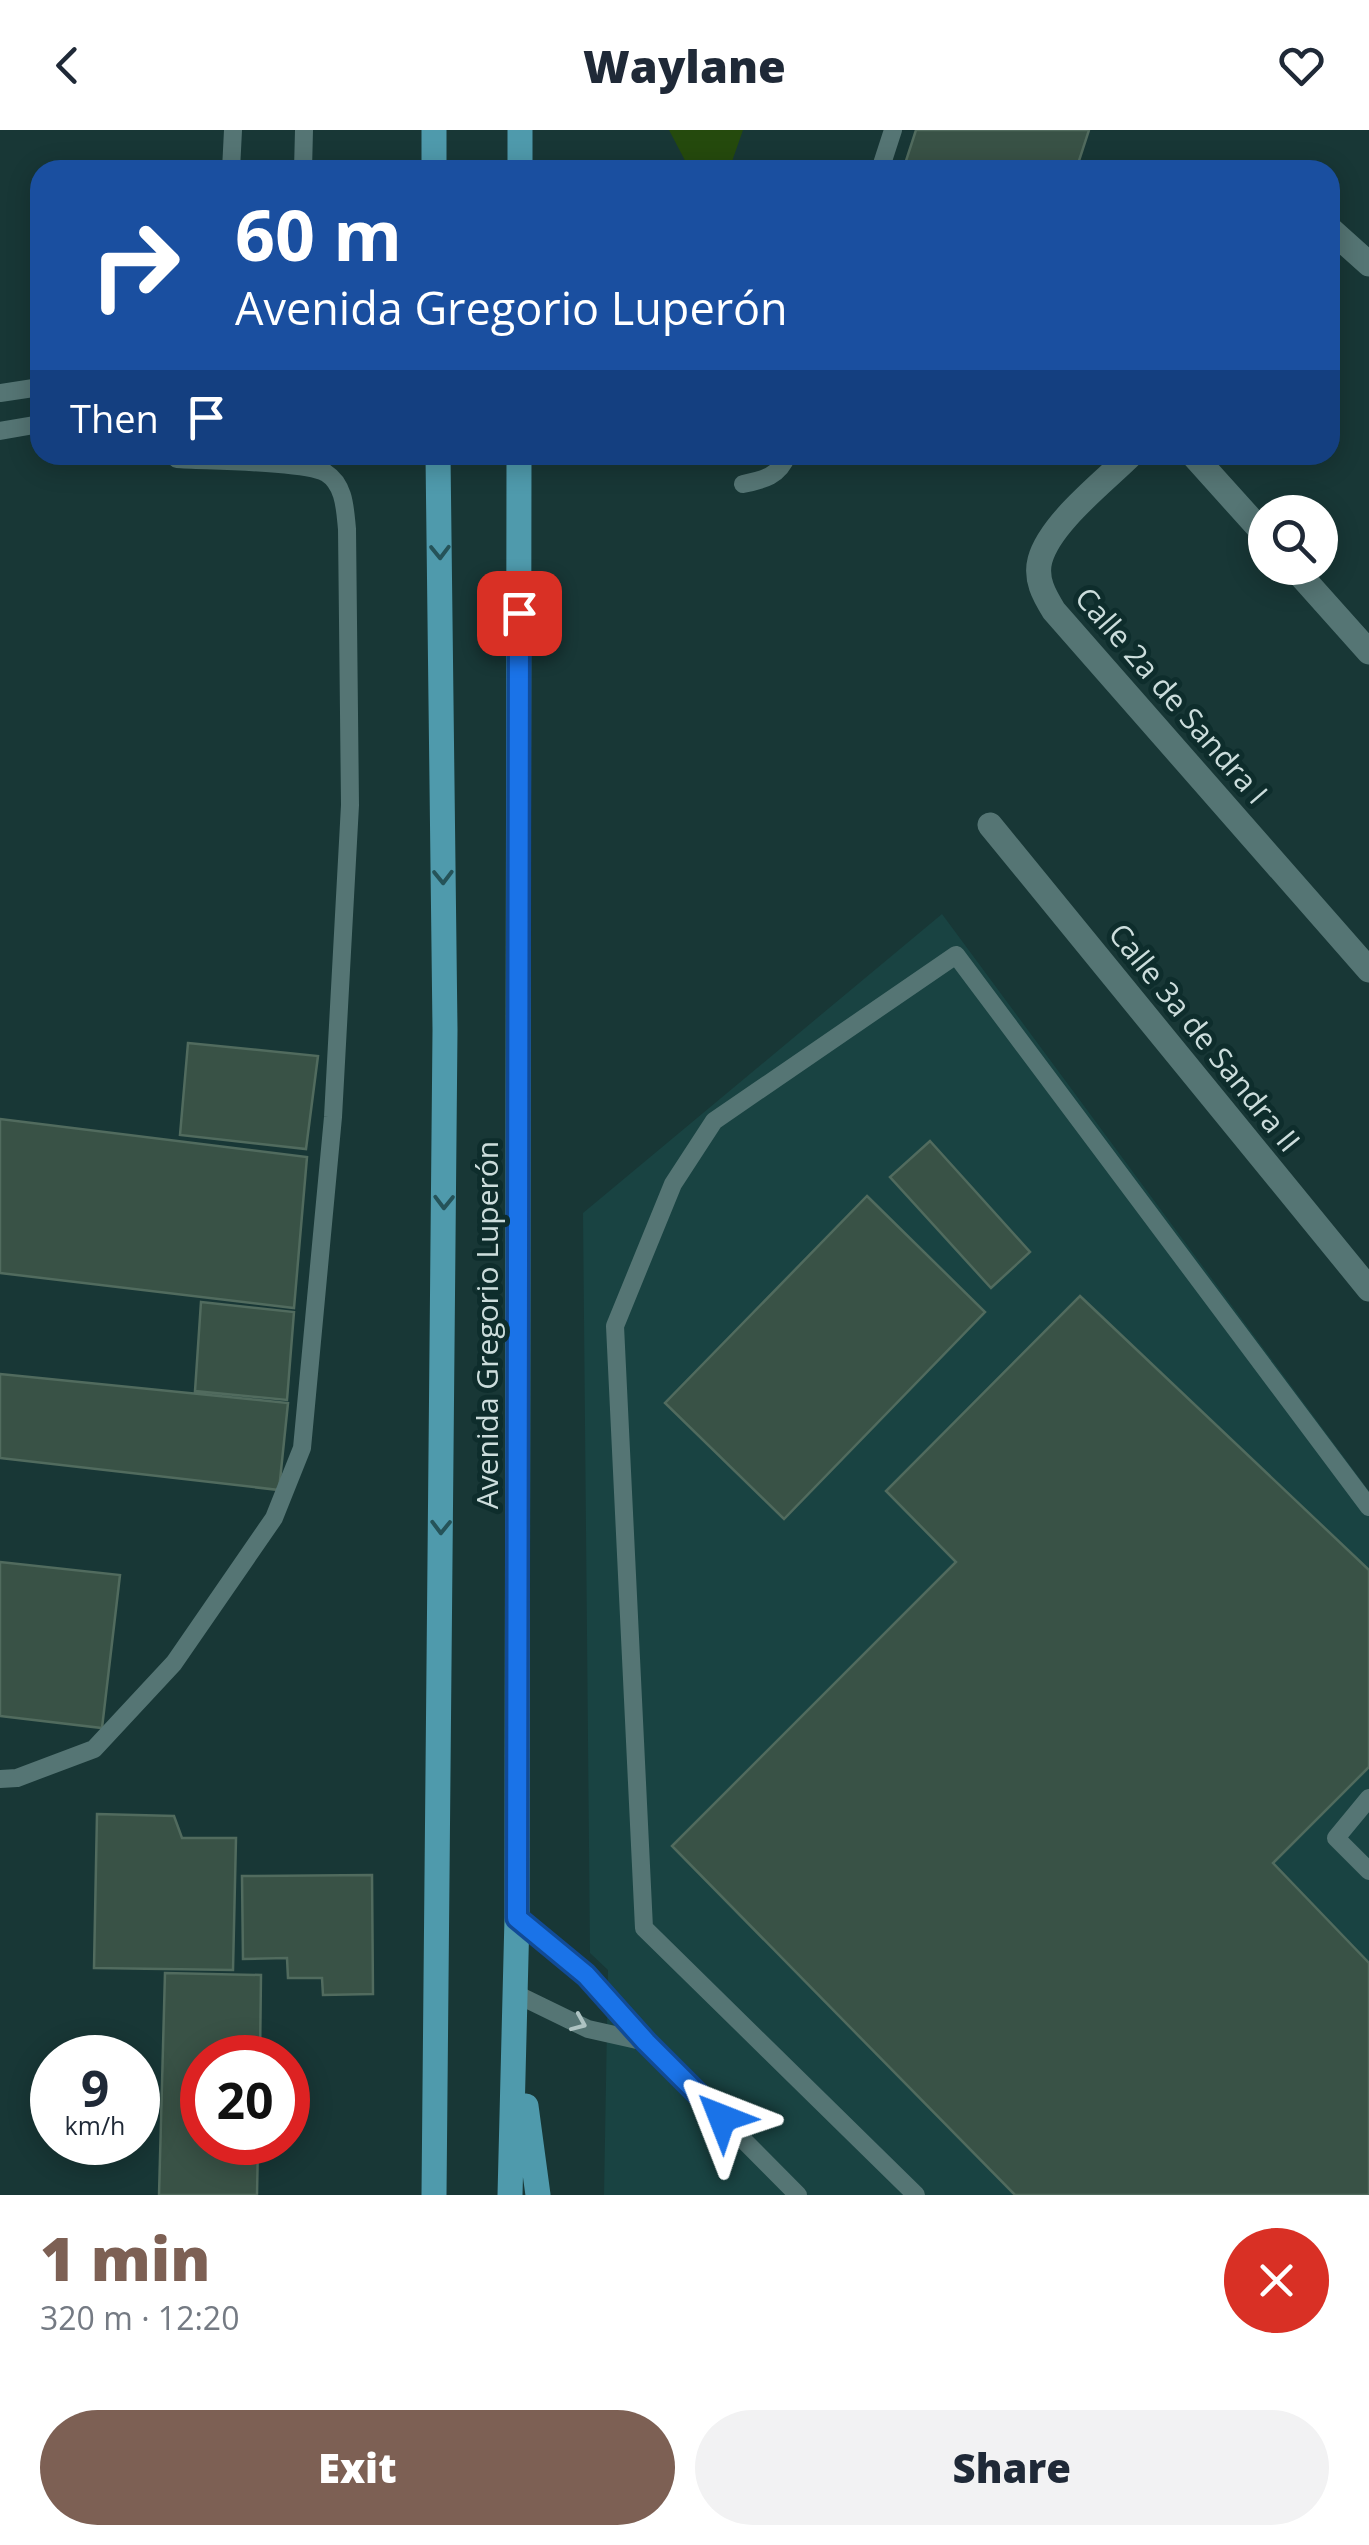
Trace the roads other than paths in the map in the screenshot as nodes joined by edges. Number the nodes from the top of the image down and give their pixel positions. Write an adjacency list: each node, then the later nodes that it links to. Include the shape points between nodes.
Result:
1 (233, 130): 6 (lane)
2 (304, 130): 7 (lane)
3 (434, 130): 8 (main road)
4 (520, 130): 9 (main road)
5 (893, 130): 10 (lane)
6 (231, 160)
7 (303, 160)
8 (434, 160)
9 (520, 160)
10 (883, 160)
11 (1340, 238): 12 (street)
12 (1369, 264)
13 (30, 389): 14 (lane)
14 (0, 393)
15 (30, 426): 16 (lane)
16 (0, 431)
17 (288, 465): 31 (lane, via 326,473 344,495 347,529 350,805 333,1117 302,1448 274,1518 174,1663 94,1749)
18 (438, 465): 38 (main road, Avenida Gregorio Luperón, one-way to 38, via 445,1050)
19 (520, 465): 34 (main road, Avenida Gregorio Luperón)
20 (783, 465): 23 (lane)
21 (1121, 465): 28 (street, Calle 2a de Sandra I, via 1051,535 1038,563 1040,588)
22 (1202, 465): 24 (street)
23 (743, 484)
24 (1248, 516)
25 (1309, 585): 26 (street)
26 (1369, 652)
27 (990, 825): 29 (street, Calle 3a de Sandra II)
28 (1369, 970)
29 (1369, 1290)
30 (1369, 1507): 42 (lane, via 956,955 714,1122 673,1184 616,1326 644,1928)
31 (0, 1779)
32 (1369, 1798): 33 (lane, via 1336,1838)
33 (1369, 1871)
34 (517, 1918): 35 (main road, Avenida Gregorio Luperón); 37 (lane, via 586,1975)
35 (516, 1994): 36 (main road, Avenida Gregorio Luperón); 37 (lane, one-way to 37, via 588,2029)
36 (516, 2040): 39 (main road, Avenida Gregorio Luperón); 40 (main road)
37 (646, 2042): 41 (lane)
38 (434, 2195)
39 (510, 2195)
40 (538, 2195)
41 (798, 2195)
42 (916, 2195)

